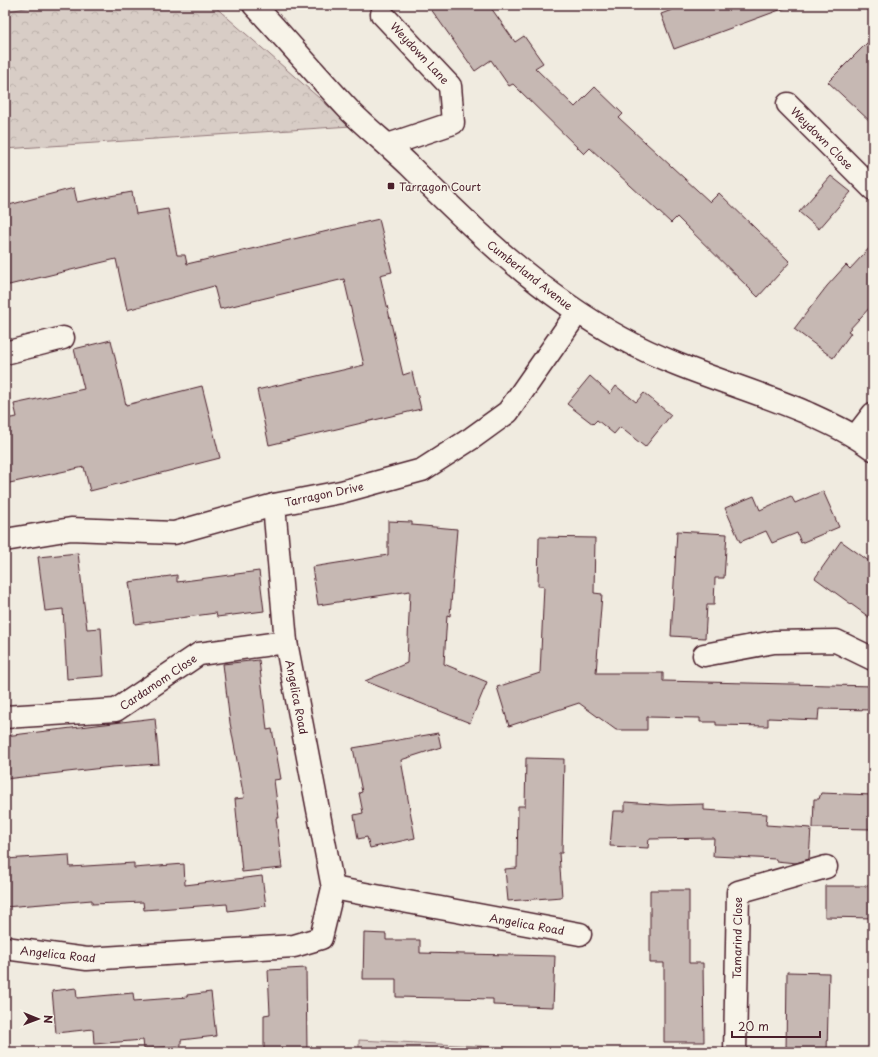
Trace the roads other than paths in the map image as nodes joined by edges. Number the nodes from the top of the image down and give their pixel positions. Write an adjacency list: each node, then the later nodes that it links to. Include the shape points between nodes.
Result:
1 (254, 5): 4 (street, Cumberland Avenue, via 353,114)
2 (382, 14): 4 (street, Weydown Lane, via 450,86 453,123)
3 (788, 104): 5 (street, Weydown Close)
4 (388, 145): 6 (street, Cumberland Avenue, via 507,260)
5 (873, 189)
6 (577, 313): 10 (street, Cumberland Avenue, via 622,339 666,359 782,402); 11 (street, Tarragon Drive, via 508,412 441,458 422,470 341,492)
7 (64, 338): 8 (street)
8 (5, 353)
9 (873, 414): 10 (street)
10 (865, 442)
11 (274, 505): 12 (street, Tarragon Drive, via 174,533 71,529); 13 (street, Angelica Road)
12 (5, 540)
13 (286, 642): 16 (street, Cardamom Close, via 199,654 116,710); 18 (street, Angelica Road)
14 (704, 655): 15 (street, via 774,642 836,641)
15 (873, 659)
16 (5, 717)
17 (826, 867): 21 (street, Tamarind Close, via 738,892)
18 (333, 888): 19 (street, Angelica Road); 20 (street, Angelica Road, via 321,938 294,946 87,959)
19 (580, 934)
20 (5, 948)
21 (735, 1052)

